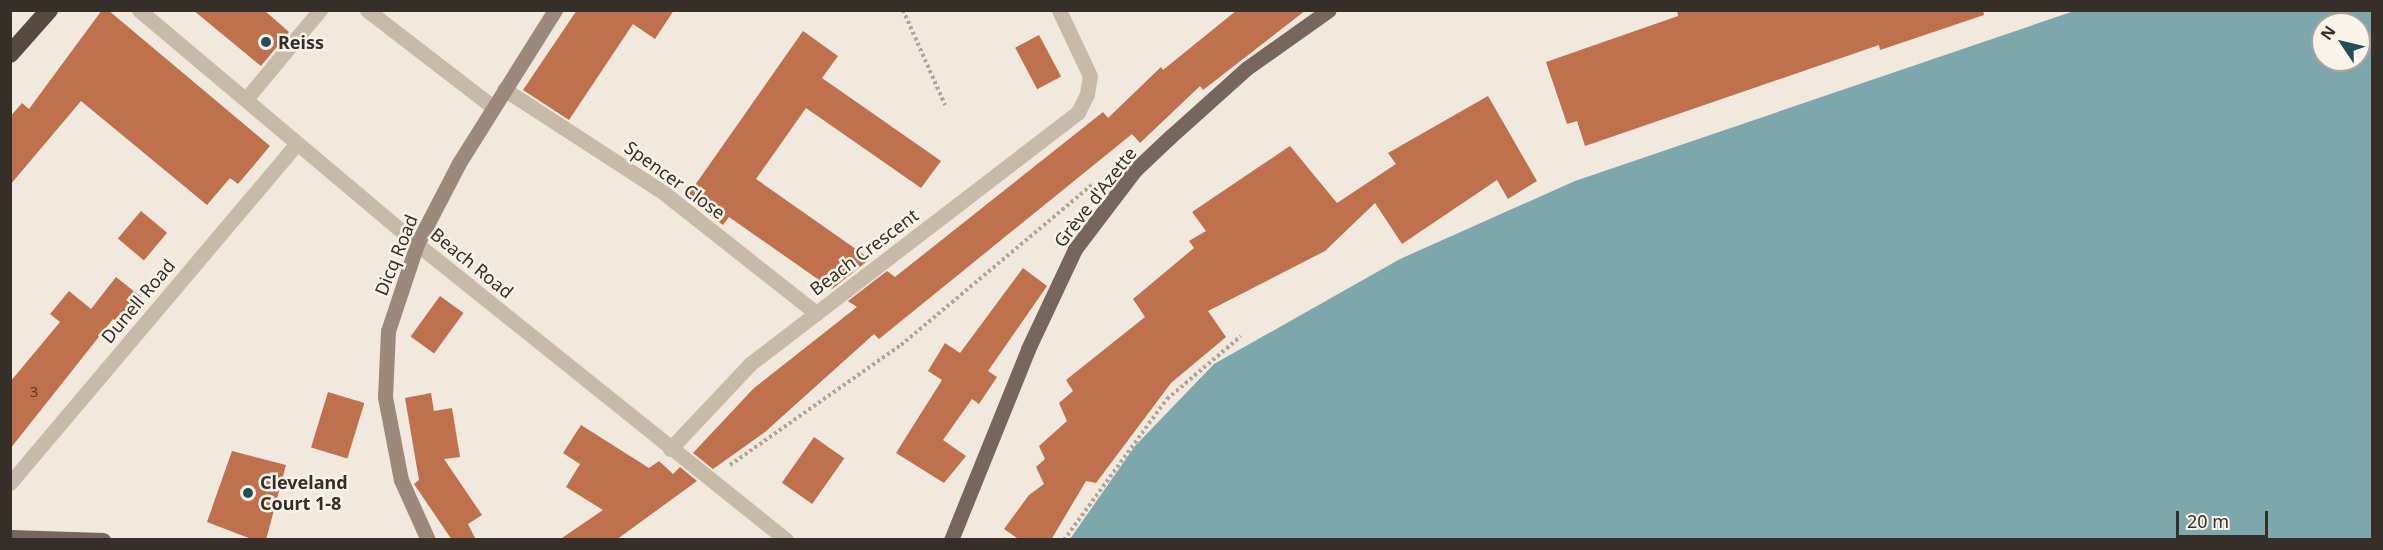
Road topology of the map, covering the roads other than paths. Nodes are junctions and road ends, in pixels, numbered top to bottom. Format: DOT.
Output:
graph roads {
  1 [pos="49,10"];
  2 [pos="139,10"];
  3 [pos="320,10"];
  4 [pos="368,10"];
  5 [pos="555,10"];
  6 [pos="1059,10"];
  7 [pos="1329,10"];
  8 [pos="10,54"];
  9 [pos="504,89"];
  10 [pos="246,99"];
  11 [pos="493,107"];
  12 [pos="296,144"];
  13 [pos="417,244"];
  14 [pos="816,313"];
  15 [pos="670,449"];
  16 [pos="10,483"];
  17 [pos="10,537"];
  18 [pos="103,540"];
  19 [pos="428,540"];
  20 [pos="786,540"];
  21 [pos="951,540"];
  1 -- 8 [label="highway"];
  2 -- 10 [label="street, Beach Road"];
  3 -- 10 [label="street"];
  4 -- 11 [label="street"];
  5 -- 9 [label="main road, Dicq Road"];
  6 -- 14 [label="street, Beach Crescent"];
  7 -- 21 [label="main road, Grève d'Azette"];
  9 -- 11 [label="main road, Dicq Road"];
  9 -- 14 [label="street, Spencer Close"];
  10 -- 12 [label="street, Beach Road"];
  11 -- 13 [label="main road, Dicq Road"];
  12 -- 13 [label="street, Beach Road"];
  12 -- 16 [label="street, Dunell Road"];
  13 -- 15 [label="street, Beach Road"];
  13 -- 19 [label="main road, Dicq Road"];
  14 -- 15 [label="street, Beach Crescent"];
  15 -- 20 [label="street, Beach Road"];
  17 -- 18 [label="main road"];
}
